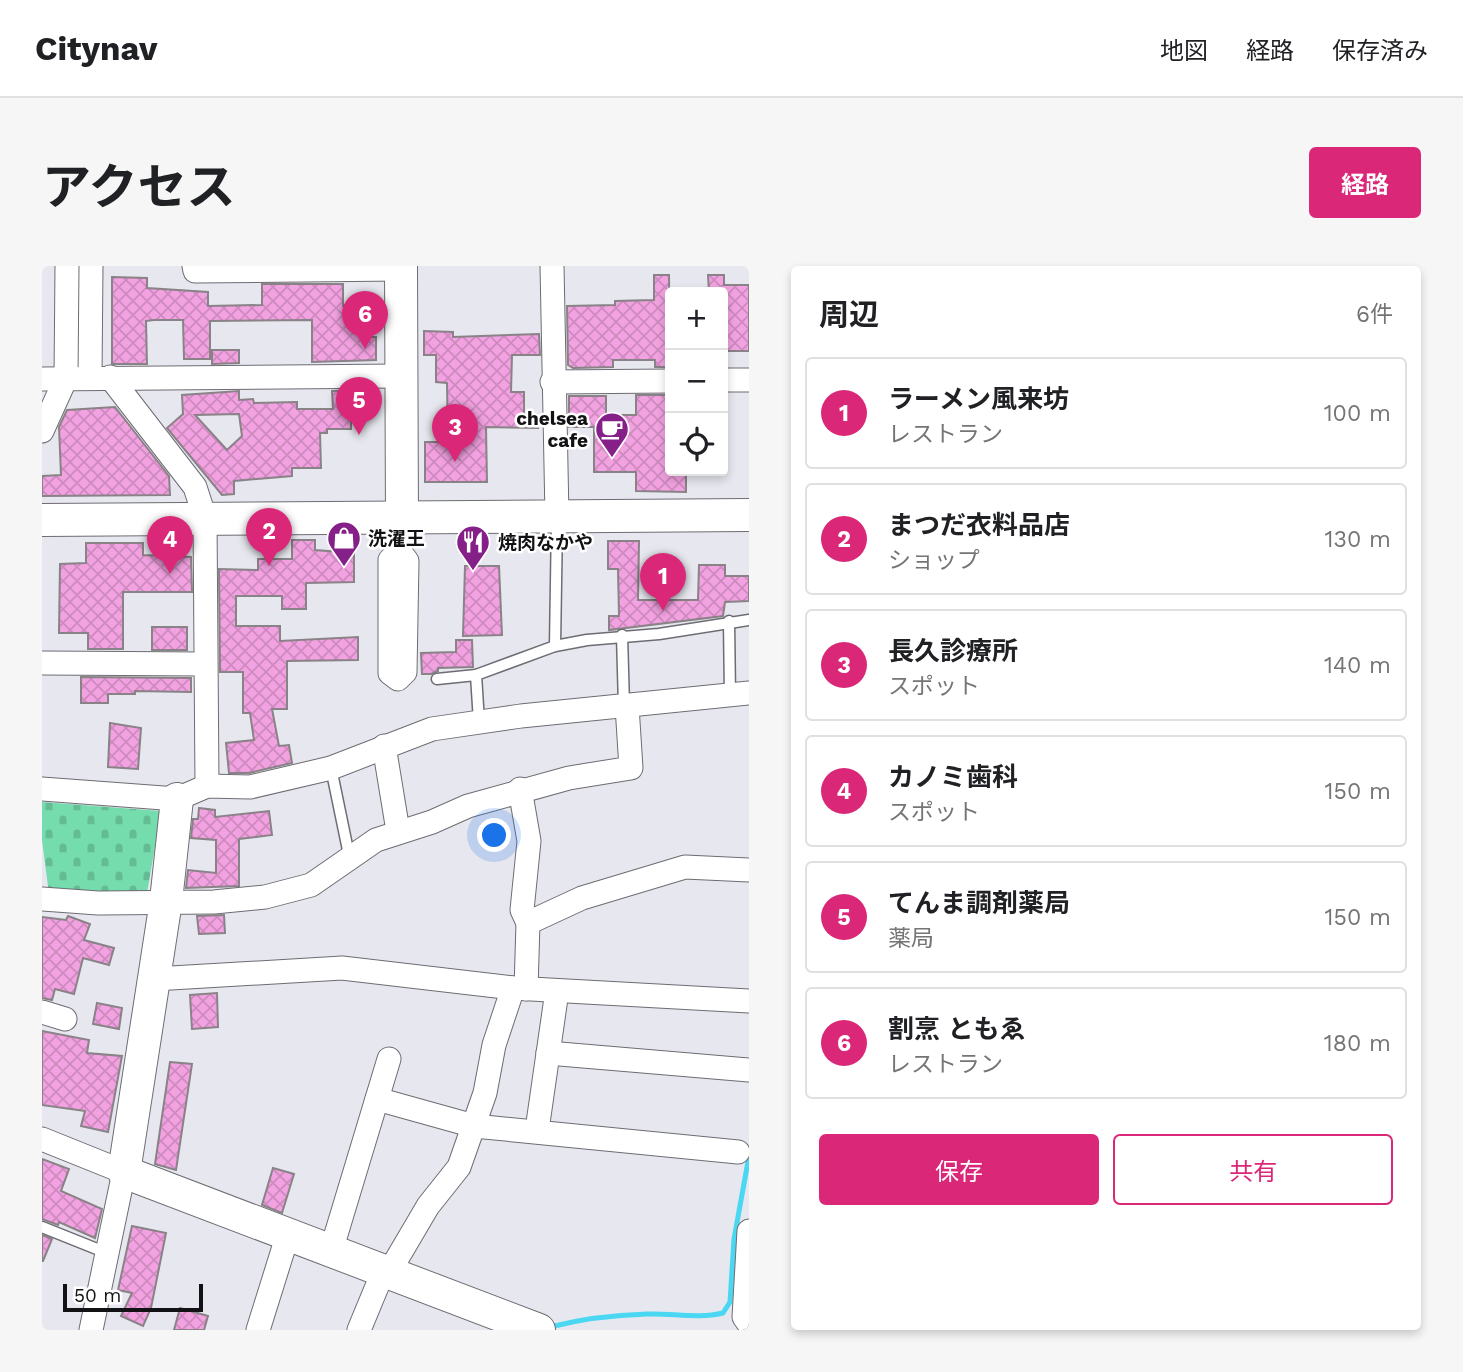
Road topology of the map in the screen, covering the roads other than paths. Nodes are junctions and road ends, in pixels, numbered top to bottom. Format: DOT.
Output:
graph roads {
  1 [pos="67,266"];
  2 [pos="91,266"];
  3 [pos="194,266"];
  4 [pos="552,266"];
  5 [pos="401,268"];
  6 [pos="400,376"];
  7 [pos="100,377"];
  8 [pos="66,378"];
  9 [pos="42,379"];
  10 [pos="728,380"];
  11 [pos="749,380"];
  12 [pos="665,381"];
  13 [pos="552,382"];
  14 [pos="42,431"];
  15 [pos="749,515"];
  16 [pos="556,516"];
  17 [pos="205,518"];
  18 [pos="402,518"];
  19 [pos="42,520"];
  20 [pos="399,551"];
  21 [pos="729,621"];
  22 [pos="749,621"];
  23 [pos="622,635"];
  24 [pos="555,646"];
  25 [pos="42,663"];
  26 [pos="205,664"];
  27 [pos="476,675"];
  28 [pos="437,679"];
  29 [pos="739,694"];
  30 [pos="626,706"];
  31 [pos="480,722"];
  32 [pos="384,746"];
  33 [pos="331,768"];
  34 [pos="207,786"];
  35 [pos="42,789"];
  36 [pos="520,789"];
  37 [pos="177,799"];
  38 [pos="398,831"];
  39 [pos="349,855"];
  40 [pos="749,870"];
  41 [pos="42,899"];
  42 [pos="166,901"];
  43 [pos="528,923"];
  44 [pos="155,979"];
  45 [pos="519,988"];
  46 [pos="557,991"];
  47 [pos="749,1001"];
  48 [pos="42,1012"];
  49 [pos="65,1019"];
  50 [pos="548,1053"];
  51 [pos="389,1059"];
  52 [pos="749,1070"];
  53 [pos="377,1099"];
  54 [pos="474,1126"];
  55 [pos="537,1130"];
  56 [pos="42,1139"];
  57 [pos="738,1152"];
  58 [pos="124,1172"];
  59 [pos="42,1227"];
  60 [pos="288,1234"];
  61 [pos="748,1243"];
  62 [pos="331,1251"];
  63 [pos="107,1254"];
  64 [pos="386,1273"];
  65 [pos="749,1324"];
  66 [pos="531,1328"];
  67 [pos="91,1330"];
  68 [pos="258,1330"];
  69 [pos="359,1330"];
  1 -- 8 [label="street"];
  2 -- 7 [label="street"];
  3 -- 5 [label="street"];
  4 -- 13 [label="street"];
  5 -- 6 [label="street"];
  6 -- 7 [label="street"];
  6 -- 18 [label="street"];
  7 -- 8 [label="street"];
  7 -- 17 [label="street"];
  8 -- 9 [label="street"];
  8 -- 14 [label="street"];
  10 -- 11 [label="street"];
  12 -- 13 [label="street"];
  13 -- 16 [label="street"];
  15 -- 16 [label="street"];
  16 -- 18 [label="street"];
  16 -- 24 [label="lane"];
  17 -- 18 [label="street"];
  17 -- 19 [label="street"];
  17 -- 26 [label="street"];
  18 -- 20 [label="street"];
  21 -- 22 [label="lane"];
  21 -- 23 [label="lane"];
  21 -- 29 [label="lane"];
  23 -- 24 [label="lane"];
  23 -- 30 [label="lane"];
  24 -- 27 [label="lane"];
  25 -- 26 [label="street"];
  26 -- 34 [label="street"];
  27 -- 28 [label="lane"];
  27 -- 31 [label="lane"];
  29 -- 30 [label="street"];
  30 -- 31 [label="street"];
  30 -- 36 [label="street"];
  31 -- 32 [label="street"];
  32 -- 33 [label="street"];
  32 -- 38 [label="street"];
  33 -- 34 [label="street"];
  33 -- 39 [label="lane"];
  34 -- 37 [label="street"];
  35 -- 37 [label="street"];
  36 -- 38 [label="street"];
  36 -- 43 [label="street"];
  37 -- 42 [label="street"];
  38 -- 39 [label="street"];
  39 -- 42 [label="street"];
  40 -- 43 [label="street"];
  41 -- 42 [label="street"];
  42 -- 44 [label="street"];
  43 -- 45 [label="street"];
  44 -- 45 [label="street"];
  44 -- 58 [label="street"];
  45 -- 46 [label="street"];
  45 -- 54 [label="street"];
  46 -- 47 [label="street"];
  46 -- 50 [label="street"];
  48 -- 49 [label="street"];
  50 -- 52 [label="street"];
  50 -- 55 [label="street"];
  51 -- 53 [label="street"];
  53 -- 54 [label="street"];
  53 -- 62 [label="street"];
  54 -- 55 [label="street"];
  54 -- 64 [label="street"];
  55 -- 57 [label="street"];
  56 -- 58 [label="street"];
  58 -- 60 [label="street"];
  58 -- 63 [label="street"];
  59 -- 63 [label="lane"];
  60 -- 62 [label="street"];
  60 -- 68 [label="street"];
  61 -- 65 [label="street"];
  62 -- 64 [label="street"];
  63 -- 67 [label="street"];
  64 -- 66 [label="street"];
  64 -- 69 [label="street"];
}
